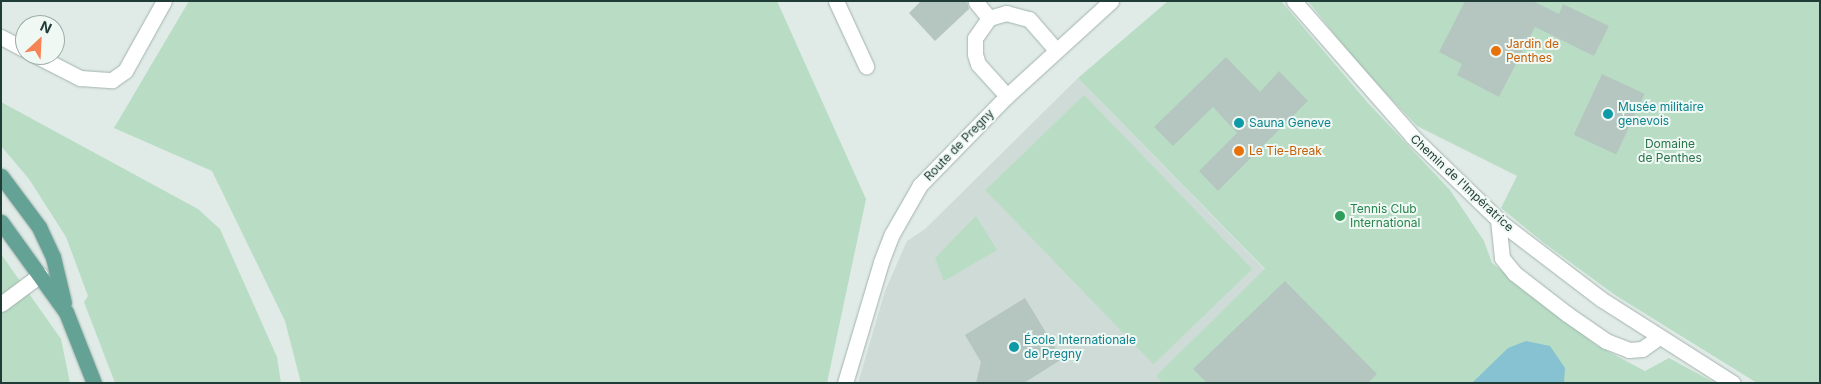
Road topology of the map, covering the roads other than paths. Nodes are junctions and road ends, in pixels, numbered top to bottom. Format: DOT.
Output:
graph roads {
  1 [pos="164,1"];
  2 [pos="836,1"];
  3 [pos="1111,1"];
  4 [pos="1294,1"];
  5 [pos="976,2"];
  6 [pos="989,18"];
  7 [pos="1,37"];
  8 [pos="15,45"];
  9 [pos="1056,50"];
  10 [pos="55,65"];
  11 [pos="866,66"];
  12 [pos="1007,96"];
  13 [pos="1,176"];
  14 [pos="1498,220"];
  15 [pos="1,222"];
  16 [pos="40,275"];
  17 [pos="1,304"];
  18 [pos="66,312"];
  19 [pos="1658,338"];
  20 [pos="94,383"];
  21 [pos="845,383"];
  22 [pos="1733,383"];
  1 -- 10 [label="street"];
  2 -- 11 [label="street"];
  3 -- 9 [label="street, Route de Pregny"];
  4 -- 14 [label="street, Chemin de l'Impératrice"];
  5 -- 6 [label="street"];
  6 -- 9 [label="street"];
  6 -- 12 [label="street"];
  7 -- 8 [label="street"];
  9 -- 12 [label="street, Route de Pregny"];
  12 -- 21 [label="street, Route de Pregny"];
  13 -- 18 [label="main road"];
  14 -- 19 [label="street, Chemin de l'Impératrice"];
  14 -- 19 [label="street"];
  15 -- 16 [label="main road"];
  16 -- 17 [label="street"];
  16 -- 18 [label="main road"];
  18 -- 20 [label="main road"];
  19 -- 22 [label="street, Chemin de l'Impératrice"];
}
